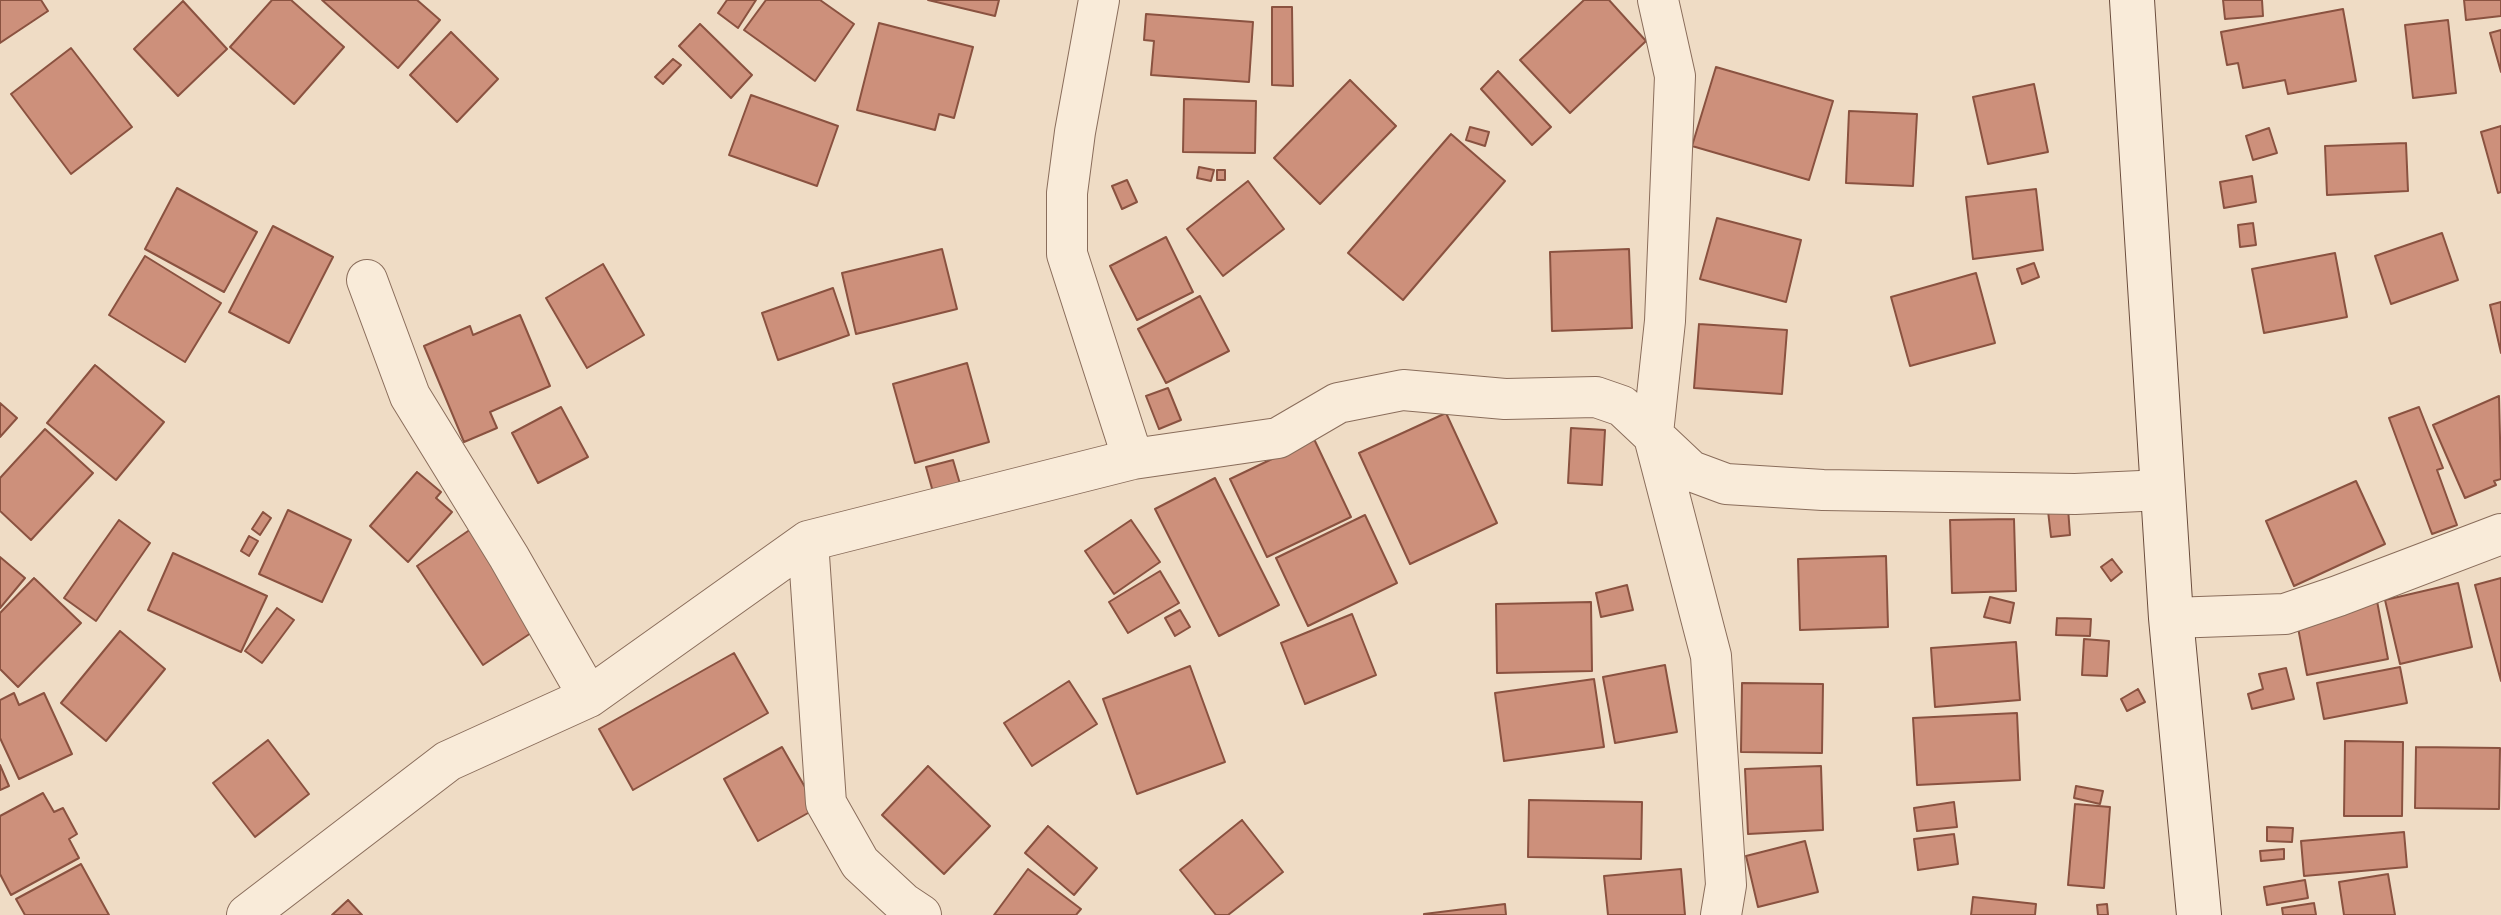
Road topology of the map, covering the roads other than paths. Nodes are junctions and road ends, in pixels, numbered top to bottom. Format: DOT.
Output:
graph roads {
  1 [pos="1099,0"];
  2 [pos="1658,0"];
  3 [pos="2132,0"];
  4 [pos="367,280"];
  5 [pos="1653,433"];
  6 [pos="1133,459"];
  7 [pos="2163,490"];
  8 [pos="2501,534"];
  9 [pos="808,541"];
  10 [pos="2171,618"];
  11 [pos="589,697"];
  12 [pos="247,915"];
  13 [pos="921,915"];
  14 [pos="1721,915"];
  15 [pos="2199,915"];
  1 -- 6 [label="street"];
  2 -- 5 [label="street"];
  3 -- 7 [label="main road"];
  4 -- 11 [label="street"];
  5 -- 6 [label="street"];
  5 -- 7 [label="street"];
  5 -- 14 [label="street"];
  6 -- 9 [label="street"];
  7 -- 10 [label="main road"];
  8 -- 10 [label="street"];
  9 -- 11 [label="street"];
  9 -- 13 [label="street"];
  10 -- 15 [label="main road"];
  11 -- 12 [label="street"];
}
